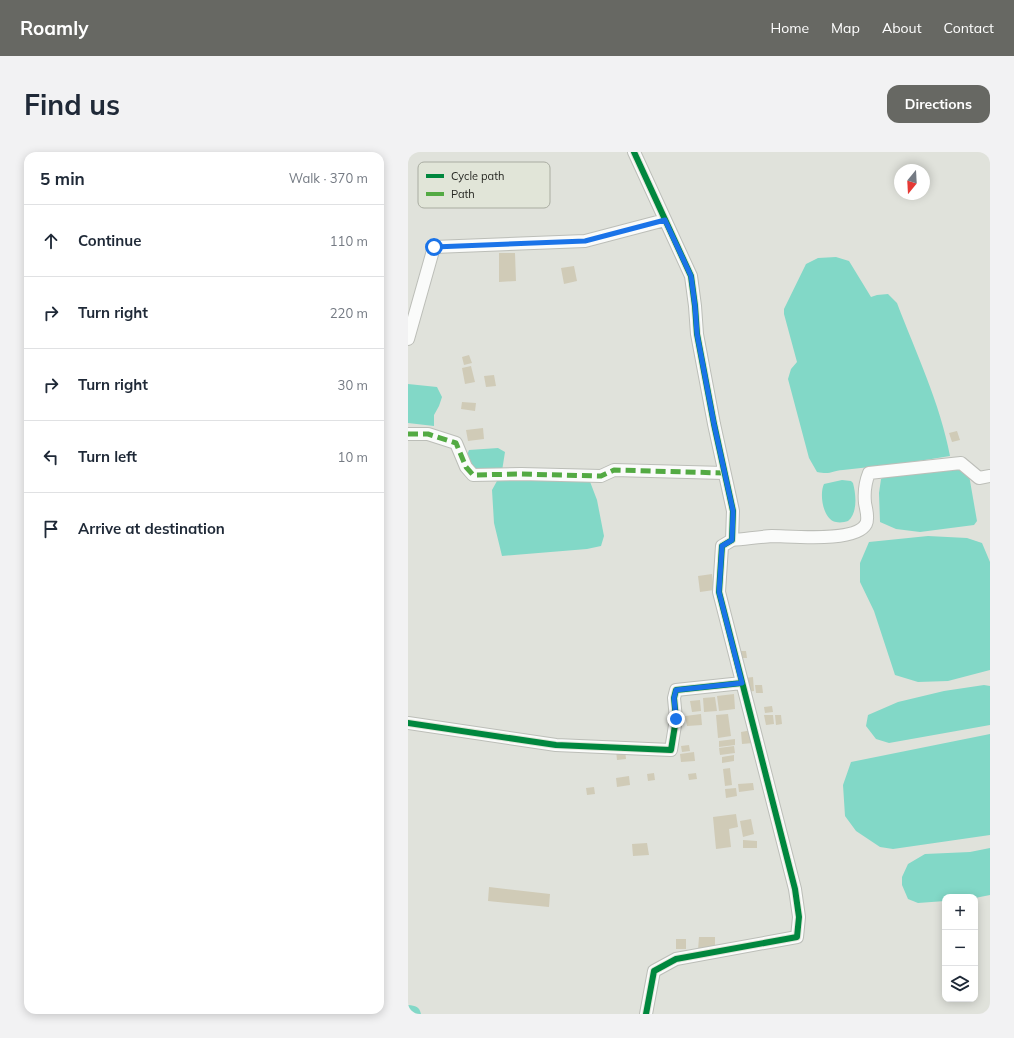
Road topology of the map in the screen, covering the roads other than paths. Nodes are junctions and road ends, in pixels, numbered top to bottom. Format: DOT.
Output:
graph roads {
  1 [pos="634,152"];
  2 [pos="665,220"];
  3 [pos="408,340"];
  4 [pos="408,434"];
  5 [pos="724,473"];
  6 [pos="990,476"];
  7 [pos="732,540"];
  8 [pos="742,683"];
  9 [pos="408,723"];
  10 [pos="646,1014"];
  1 -- 2 [label="street"];
  2 -- 3 [label="street"];
  2 -- 5 [label="street"];
  4 -- 5 [label="street"];
  5 -- 7 [label="street"];
  6 -- 7 [label="street"];
  7 -- 8 [label="street"];
  8 -- 9 [label="street"];
  8 -- 10 [label="street"];
}
